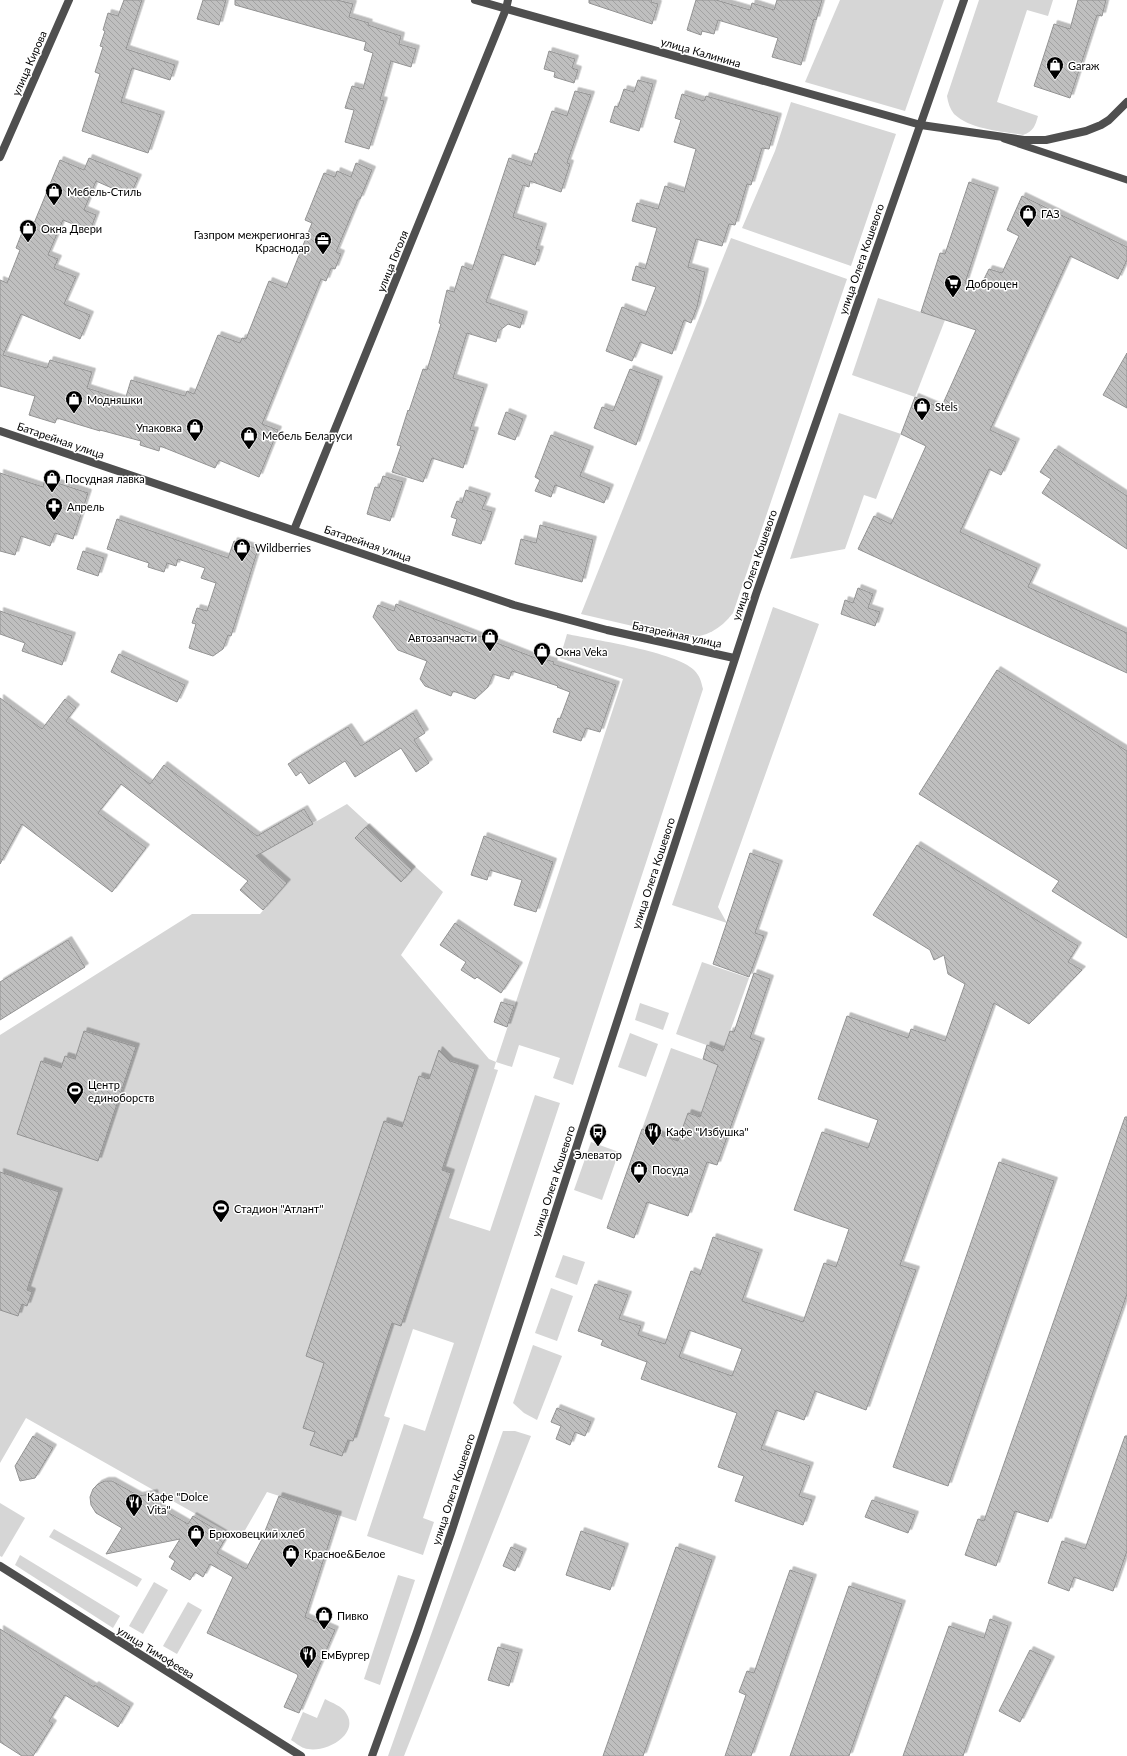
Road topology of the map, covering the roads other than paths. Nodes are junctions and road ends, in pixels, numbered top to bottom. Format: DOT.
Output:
graph roads {
  1 [pos="69,0"];
  2 [pos="475,0"];
  3 [pos="508,0"];
  4 [pos="964,0"];
  5 [pos="506,9"];
  6 [pos="1127,102"];
  7 [pos="921,125"];
  8 [pos="990,135"];
  9 [pos="0,157"];
  10 [pos="1127,180"];
  11 [pos="0,431"];
  12 [pos="294,530"];
  13 [pos="734,658"];
  14 [pos="0,1566"];
  15 [pos="301,1756"];
  16 [pos="372,1756"];
  1 -- 9 [label="street, улица Кирова"];
  2 -- 5 [label="street, улица Калинина"];
  3 -- 5 [label="street, улица Гоголя"];
  4 -- 7 [label="street, улица Олега Кошевого"];
  5 -- 7 [label="street, улица Калинина"];
  5 -- 12 [label="street, улица Гоголя"];
  6 -- 8 [label="street, улица Калинина"];
  7 -- 8 [label="street, улица Калинина"];
  7 -- 13 [label="street, улица Олега Кошевого"];
  8 -- 10 [label="lane"];
  11 -- 12 [label="street, Батарейная улица"];
  12 -- 13 [label="street, Батарейная улица"];
  13 -- 16 [label="street, улица Олега Кошевого"];
  14 -- 15 [label="street, улица Тимофеева"];
}
